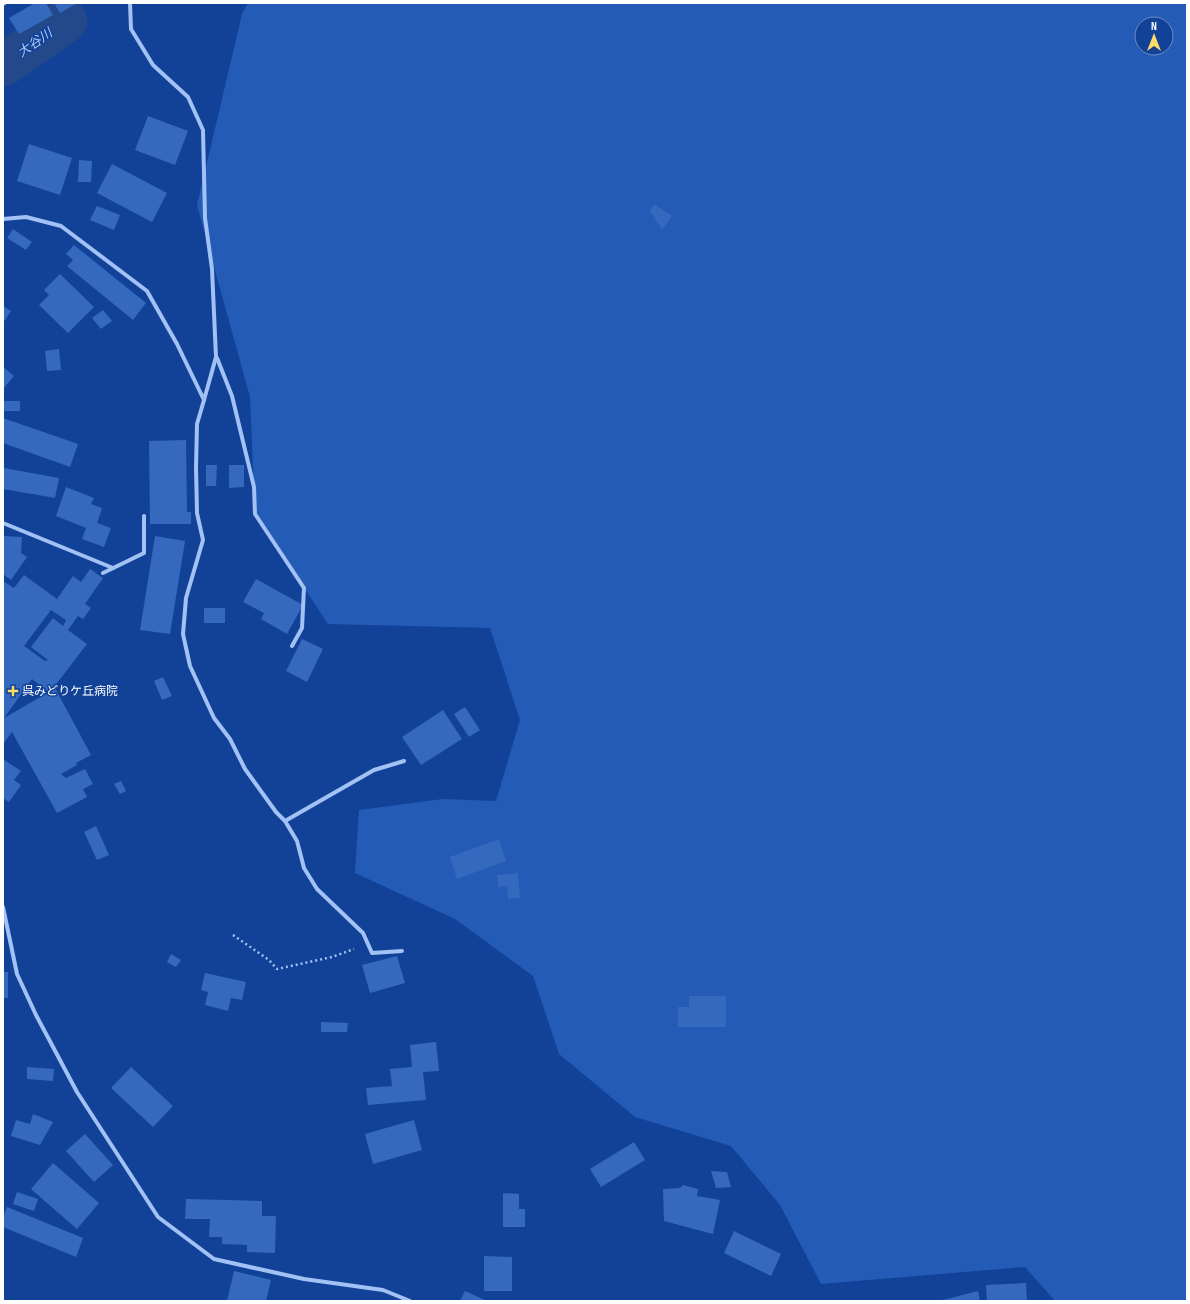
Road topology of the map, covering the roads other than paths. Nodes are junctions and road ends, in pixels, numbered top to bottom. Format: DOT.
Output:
graph roads {
  1 [pos="130,3"];
  2 [pos="3,219"];
  3 [pos="216,357"];
  4 [pos="204,400"];
  5 [pos="144,516"];
  6 [pos="3,523"];
  7 [pos="113,568"];
  8 [pos="103,573"];
  9 [pos="292,646"];
  10 [pos="404,761"];
  11 [pos="285,821"];
  12 [pos="3,907"];
  13 [pos="402,951"];
  14 [pos="410,1301"];
  1 -- 3 [label="street"];
  2 -- 4 [label="street"];
  3 -- 4 [label="street"];
  3 -- 9 [label="street"];
  4 -- 11 [label="street"];
  5 -- 7 [label="street"];
  6 -- 7 [label="street"];
  7 -- 8 [label="street"];
  10 -- 11 [label="street"];
  11 -- 13 [label="street"];
  12 -- 14 [label="street"];
}
